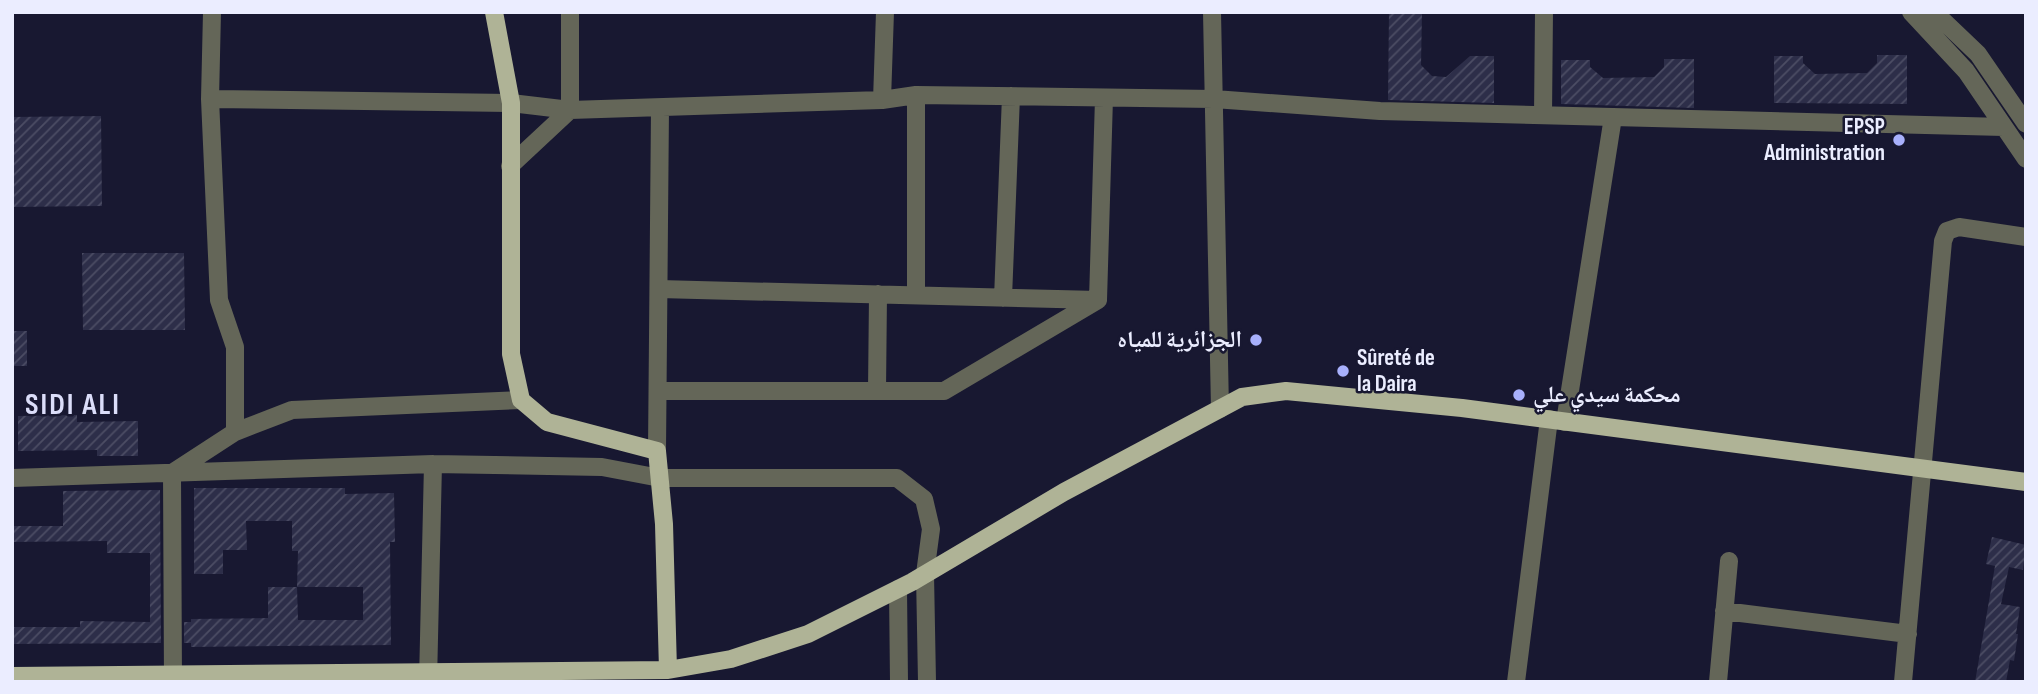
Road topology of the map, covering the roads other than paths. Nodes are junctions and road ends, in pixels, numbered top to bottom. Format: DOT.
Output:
graph roads {
  1 [pos="212,12"];
  2 [pos="494,12"];
  3 [pos="570,12"];
  4 [pos="885,12"];
  5 [pos="1212,12"];
  6 [pos="1544,12"];
  7 [pos="1911,12"];
  8 [pos="1934,12"];
  9 [pos="916,95"];
  10 [pos="1011,96"];
  11 [pos="1104,97"];
  12 [pos="210,99"];
  13 [pos="1214,99"];
  14 [pos="882,100"];
  15 [pos="511,103"];
  16 [pos="660,108"];
  17 [pos="570,110"];
  18 [pos="1543,115"];
  19 [pos="1613,117"];
  20 [pos="2026,124"];
  21 [pos="2004,127"];
  22 [pos="2026,159"];
  23 [pos="510,166"];
  24 [pos="2026,237"];
  25 [pos="659,289"];
  26 [pos="878,294"];
  27 [pos="916,295"];
  28 [pos="1003,298"];
  29 [pos="1098,300"];
  30 [pos="658,391"];
  31 [pos="877,391"];
  32 [pos="521,400"];
  33 [pos="1220,409"];
  34 [pos="1557,421"];
  35 [pos="235,432"];
  36 [pos="657,451"];
  37 [pos="433,464"];
  38 [pos="1922,469"];
  39 [pos="172,473"];
  40 [pos="12,478"];
  41 [pos="660,478"];
  42 [pos="2026,482"];
  43 [pos="1729,561"];
  44 [pos="925,574"];
  45 [pos="898,589"];
  46 [pos="1724,611"];
  47 [pos="1908,634"];
  48 [pos="12,676"];
  49 [pos="668,676"];
  50 [pos="428,677"];
  51 [pos="173,678"];
  52 [pos="900,682"];
  53 [pos="927,682"];
  54 [pos="1516,682"];
  55 [pos="1718,682"];
  56 [pos="1903,682"];
  1 -- 12 [label="street"];
  2 -- 15 [label="main road"];
  3 -- 17 [label="street"];
  4 -- 14 [label="street"];
  5 -- 13 [label="street"];
  6 -- 18 [label="street"];
  7 -- 21 [label="street"];
  8 -- 20 [label="street"];
  9 -- 10 [label="street"];
  9 -- 14 [label="street"];
  9 -- 27 [label="street"];
  10 -- 11 [label="street"];
  10 -- 28 [label="street"];
  11 -- 13 [label="street"];
  11 -- 29 [label="street"];
  12 -- 15 [label="street"];
  12 -- 35 [label="street"];
  13 -- 18 [label="street"];
  13 -- 33 [label="street"];
  14 -- 16 [label="street"];
  15 -- 17 [label="street"];
  15 -- 23 [label="main road"];
  16 -- 17 [label="street"];
  16 -- 25 [label="street"];
  17 -- 23 [label="street"];
  18 -- 19 [label="street"];
  19 -- 21 [label="street"];
  19 -- 34 [label="street"];
  21 -- 22 [label="street"];
  23 -- 32 [label="main road"];
  24 -- 38 [label="street"];
  25 -- 26 [label="street"];
  25 -- 30 [label="street"];
  26 -- 27 [label="street"];
  26 -- 31 [label="street"];
  27 -- 28 [label="street"];
  28 -- 29 [label="street"];
  29 -- 31 [label="street"];
  30 -- 31 [label="street"];
  30 -- 36 [label="street"];
  32 -- 35 [label="street"];
  32 -- 36 [label="main road"];
  33 -- 34 [label="main road"];
  33 -- 44 [label="main road"];
  34 -- 38 [label="main road"];
  34 -- 54 [label="street"];
  35 -- 39 [label="street"];
  36 -- 41 [label="main road"];
  37 -- 39 [label="street"];
  37 -- 41 [label="street"];
  37 -- 50 [label="street"];
  38 -- 42 [label="main road"];
  38 -- 47 [label="street"];
  39 -- 40 [label="street"];
  39 -- 51 [label="street"];
  41 -- 44 [label="street"];
  41 -- 49 [label="main road"];
  43 -- 46 [label="street"];
  44 -- 45 [label="main road"];
  44 -- 53 [label="street"];
  45 -- 49 [label="main road"];
  45 -- 52 [label="street"];
  46 -- 47 [label="street"];
  46 -- 55 [label="street"];
  47 -- 56 [label="street"];
  48 -- 51 [label="main road"];
  49 -- 50 [label="main road"];
  50 -- 51 [label="main road"];
}
